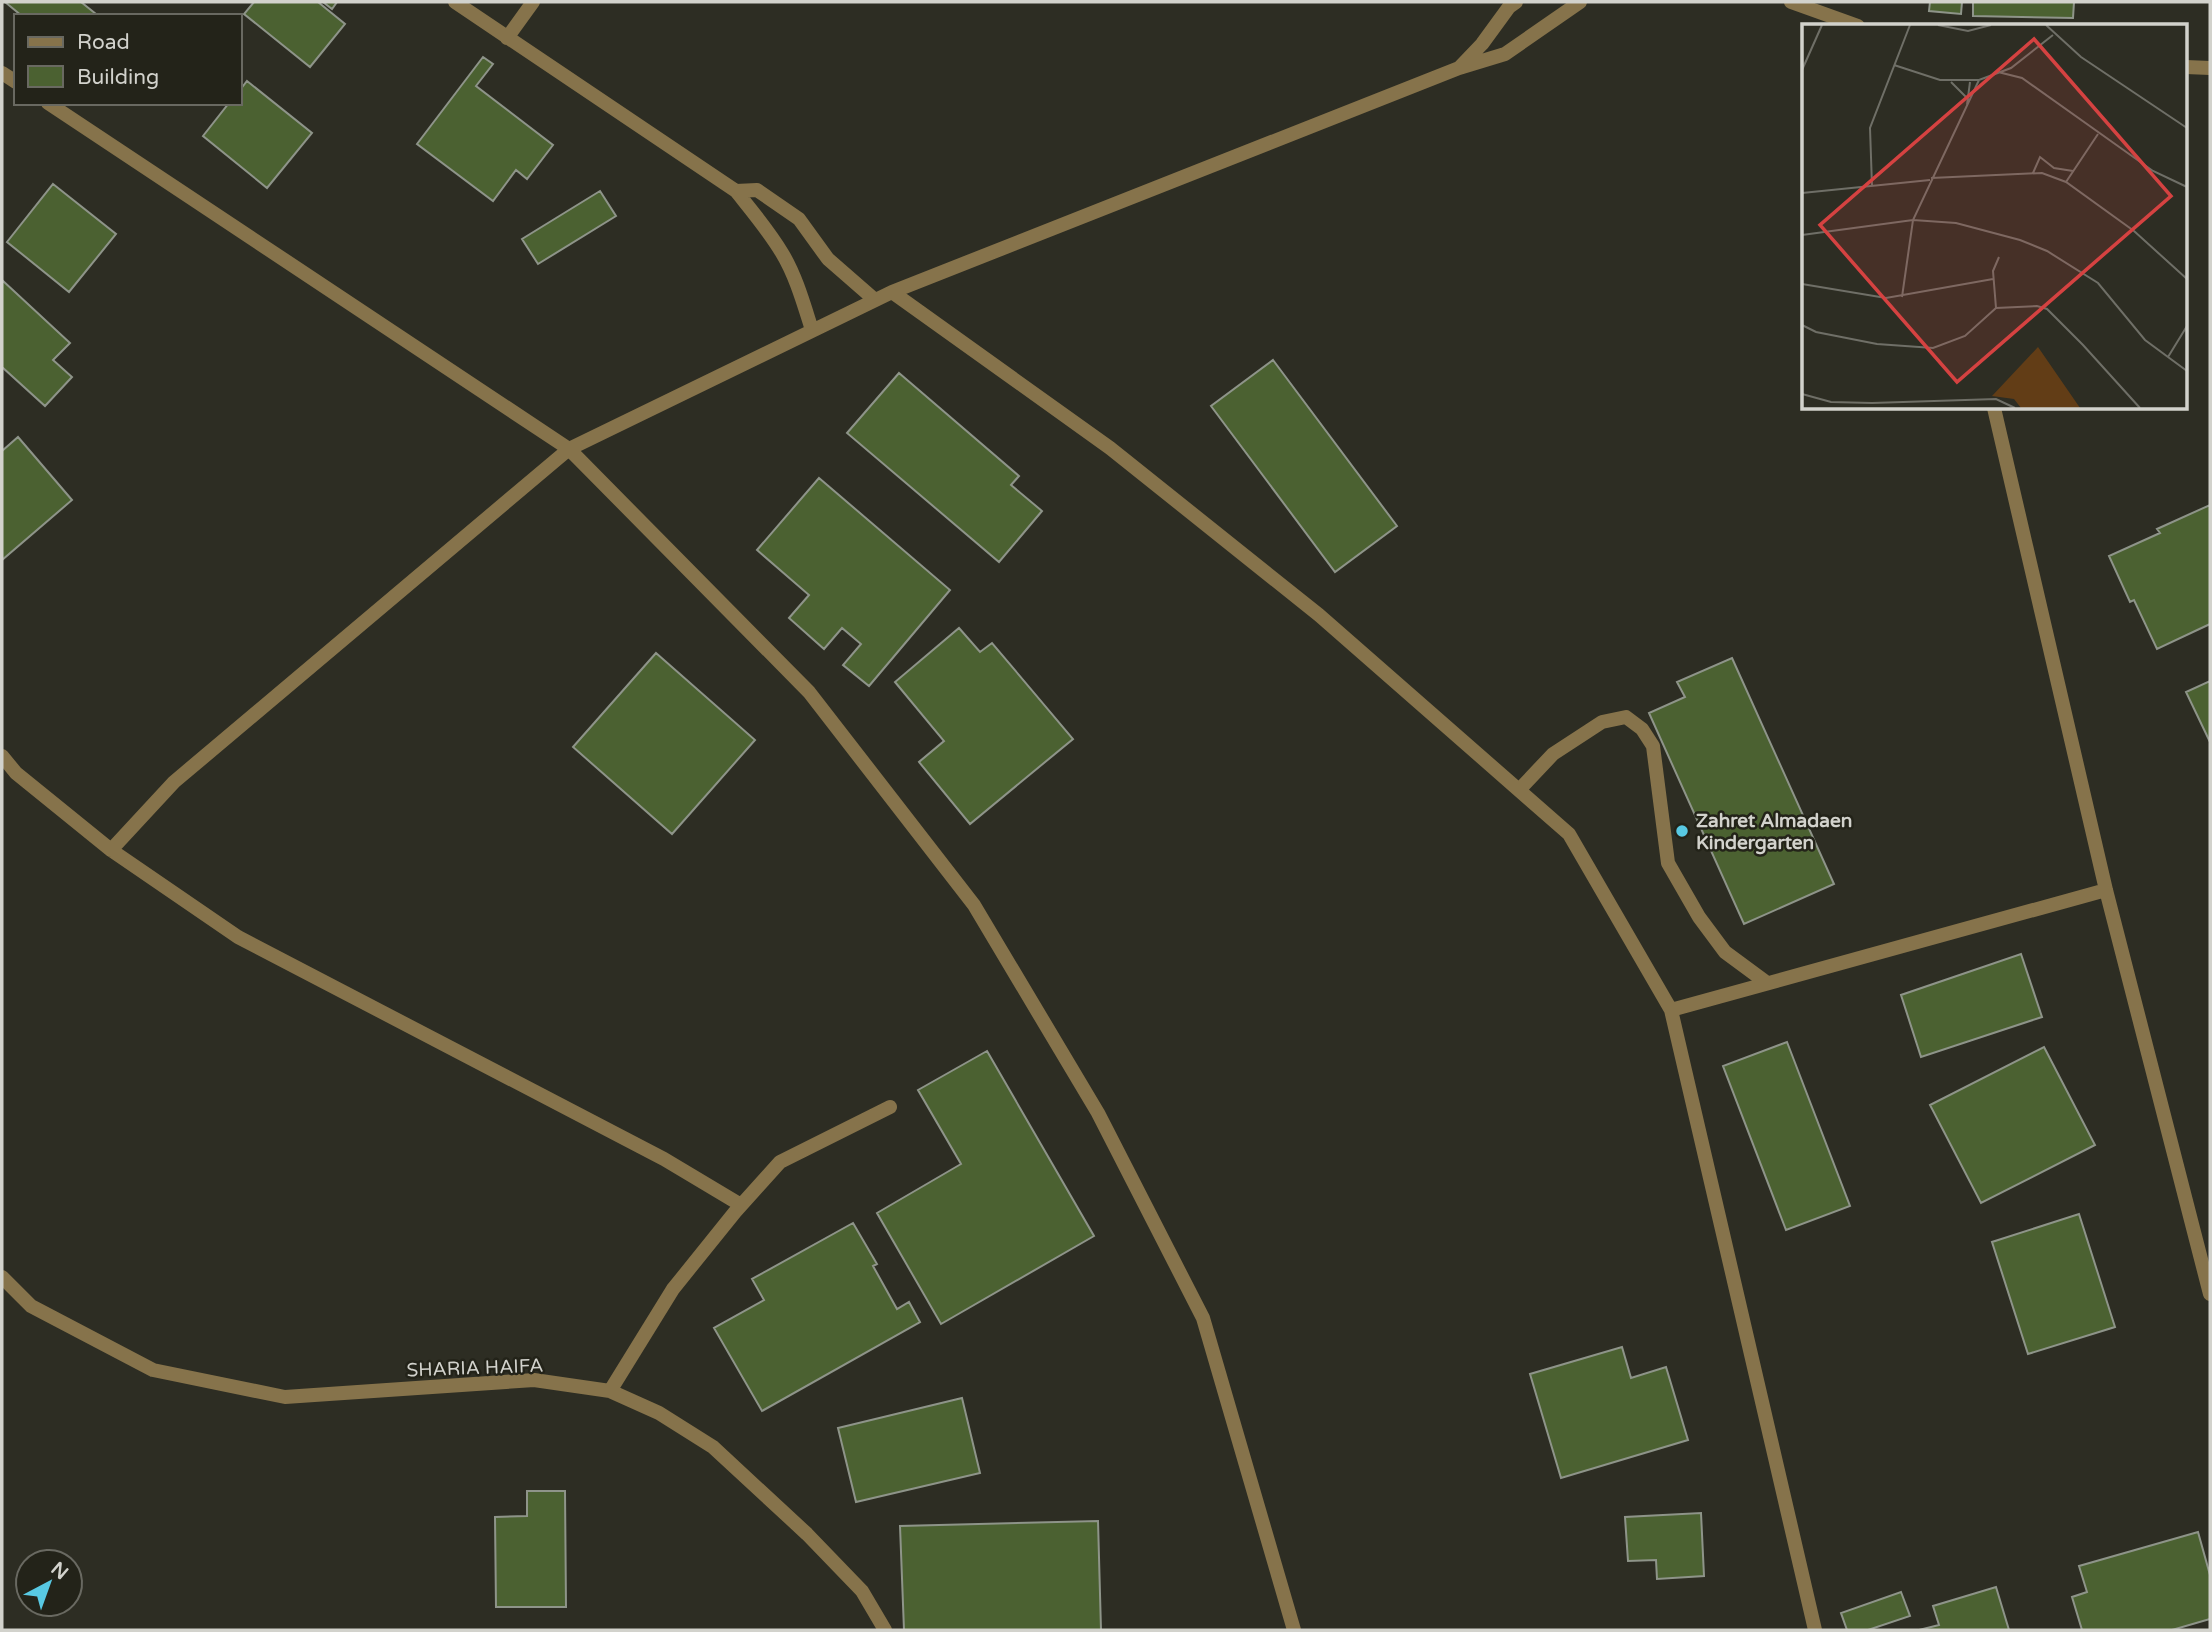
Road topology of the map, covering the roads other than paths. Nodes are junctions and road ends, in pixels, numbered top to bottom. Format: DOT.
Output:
graph roads {
  1 [pos="455,2"];
  2 [pos="533,2"];
  3 [pos="1580,2"];
  4 [pos="1791,2"];
  5 [pos="1512,4"];
  6 [pos="1829,15"];
  7 [pos="1838,24"];
  8 [pos="1853,24"];
  9 [pos="508,38"];
  10 [pos="2188,66"];
  11 [pos="1459,68"];
  12 [pos="2210,68"];
  13 [pos="51,105"];
  14 [pos="736,191"];
  15 [pos="892,292"];
  16 [pos="875,300"];
  17 [pos="812,330"];
  18 [pos="1994,410"];
  19 [pos="569,449"];
  20 [pos="2,756"];
  21 [pos="1519,790"];
  22 [pos="111,850"];
  23 [pos="2106,890"];
  24 [pos="1768,983"];
  25 [pos="1671,1010"];
  26 [pos="890,1107"];
  27 [pos="741,1205"];
  28 [pos="2,1277"];
  29 [pos="2210,1294"];
  30 [pos="610,1391"];
  31 [pos="885,1630"];
  32 [pos="1294,1630"];
  33 [pos="1815,1630"];
  1 -- 9 [label="street"];
  2 -- 9 [label="street"];
  3 -- 11 [label="street"];
  4 -- 6 [label="street"];
  5 -- 11 [label="street"];
  6 -- 7 [label="street"];
  6 -- 8 [label="street"];
  9 -- 14 [label="street"];
  10 -- 12 [label="street"];
  11 -- 15 [label="street"];
  13 -- 19 [label="street"];
  14 -- 16 [label="street"];
  14 -- 17 [label="street"];
  15 -- 16 [label="street"];
  15 -- 21 [label="street"];
  16 -- 17 [label="street"];
  17 -- 19 [label="street"];
  18 -- 23 [label="street"];
  19 -- 22 [label="street"];
  19 -- 32 [label="street"];
  20 -- 22 [label="street"];
  21 -- 24 [label="street"];
  21 -- 25 [label="street"];
  22 -- 27 [label="street"];
  23 -- 24 [label="street"];
  23 -- 29 [label="street"];
  24 -- 25 [label="street"];
  25 -- 33 [label="street"];
  26 -- 27 [label="street"];
  27 -- 30 [label="street"];
  28 -- 30 [label="street, SHARIA HAIFA"];
  30 -- 31 [label="street, SHARIA HAIFA"];
}
